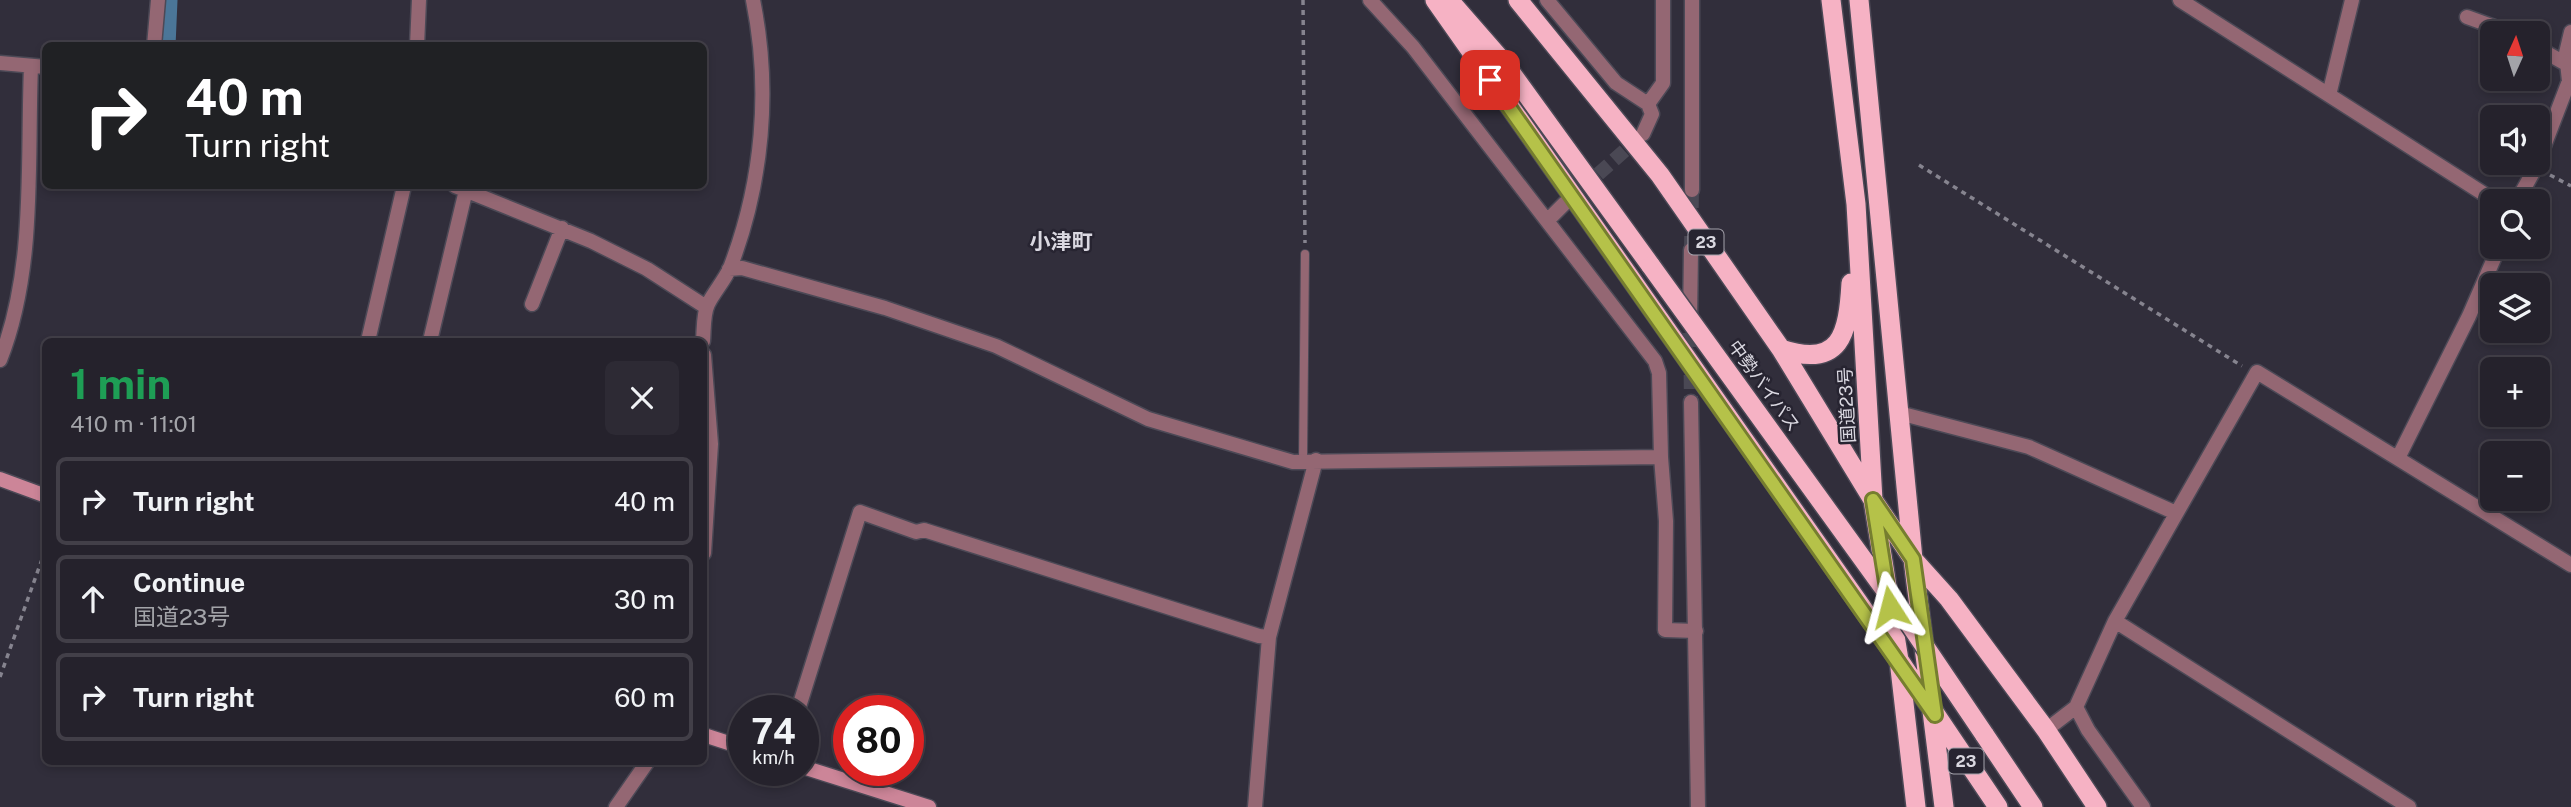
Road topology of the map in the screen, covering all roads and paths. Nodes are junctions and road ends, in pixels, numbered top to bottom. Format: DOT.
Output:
graph roads {
  1 [pos="158,0"];
  2 [pos="419,0"];
  3 [pos="753,0"];
  4 [pos="1304,0"];
  5 [pos="1370,0"];
  6 [pos="1435,0"];
  7 [pos="1449,0"];
  8 [pos="1518,0"];
  9 [pos="1546,0"];
  10 [pos="1662,0"];
  11 [pos="1692,0"];
  12 [pos="1831,0"];
  13 [pos="1859,0"];
  14 [pos="2180,0"];
  15 [pos="2352,0"];
  16 [pos="2467,17"];
  17 [pos="2480,22"];
  18 [pos="2571,32"];
  19 [pos="154,42"];
  20 [pos="417,42"];
  21 [pos="2550,55"];
  22 [pos="0,63"];
  23 [pos="2568,65"];
  24 [pos="38,67"];
  25 [pos="2329,95"];
  26 [pos="1648,104"];
  27 [pos="2550,131"];
  28 [pos="1643,134"];
  29 [pos="1919,165"];
  30 [pos="2550,175"];
  31 [pos="2571,186"];
  32 [pos="403,189"];
  33 [pos="460,189"];
  34 [pos="463,189"];
  35 [pos="1692,190"];
  36 [pos="2480,191"];
  37 [pos="1565,203"];
  38 [pos="1856,204"];
  39 [pos="1548,220"];
  40 [pos="562,228"];
  41 [pos="1692,250"];
  42 [pos="1305,254"];
  43 [pos="2494,259"];
  44 [pos="729,269"];
  45 [pos="532,304"];
  46 [pos="706,307"];
  47 [pos="1690,333"];
  48 [pos="370,338"];
  49 [pos="431,338"];
  50 [pos="703,338"];
  51 [pos="1781,349"];
  52 [pos="0,360"];
  53 [pos="2257,372"];
  54 [pos="707,393"];
  55 [pos="1691,402"];
  56 [pos="1899,413"];
  57 [pos="1903,451"];
  58 [pos="1661,457"];
  59 [pos="2398,458"];
  60 [pos="1310,461"];
  61 [pos="0,479"];
  62 [pos="42,495"];
  63 [pos="1873,500"];
  64 [pos="707,506"];
  65 [pos="2176,513"];
  66 [pos="42,559"];
  67 [pos="1913,559"];
  68 [pos="2571,565"];
  69 [pos="1950,599"];
  70 [pos="2115,621"];
  71 [pos="1696,631"];
  72 [pos="1269,637"];
  73 [pos="1899,660"];
  74 [pos="0,677"];
  75 [pos="803,695"];
  76 [pos="2076,707"];
  77 [pos="1935,715"];
  78 [pos="2046,730"];
  79 [pos="707,736"];
  80 [pos="728,743"];
  81 [pos="645,765"];
  82 [pos="819,772"];
  83 [pos="616,807"];
  84 [pos="929,807"];
  85 [pos="1255,807"];
  86 [pos="1698,807"];
  87 [pos="1916,807"];
  88 [pos="1944,807"];
  89 [pos="1998,807"];
  90 [pos="2033,807"];
  91 [pos="2097,807"];
  92 [pos="2143,807"];
  93 [pos="2409,807"];
  1 -- 19 [label="street"];
  2 -- 20 [label="street"];
  3 -- 44 [label="street"];
  4 -- 42 [label="path"];
  5 -- 39 [label="street"];
  6 -- 73 [label="highway, 23"];
  7 -- 90 [label="highway, 中勢バイパス / 23, bridge"];
  8 -- 51 [label="highway, 23"];
  9 -- 26 [label="street"];
  10 -- 26 [label="street"];
  11 -- 35 [label="street"];
  12 -- 38 [label="highway, 国道23号 / 23"];
  13 -- 56 [label="highway, 23"];
  14 -- 25 [label="street"];
  15 -- 25 [label="street"];
  16 -- 17 [label="street"];
  18 -- 23 [label="street"];
  21 -- 23 [label="street"];
  22 -- 24 [label="street"];
  23 -- 27 [label="street"];
  24 -- 52 [label="street"];
  25 -- 36 [label="street"];
  26 -- 28 [label="street"];
  29 -- 53 [label="path"];
  30 -- 31 [label="path"];
  32 -- 48 [label="street"];
  33 -- 49 [label="street"];
  34 -- 40 [label="street"];
  37 -- 39 [label="street"];
  38 -- 51 [label="highway"];
  38 -- 63 [label="highway, 国道23号 / 23"];
  39 -- 58 [label="street"];
  40 -- 45 [label="street"];
  40 -- 46 [label="street"];
  41 -- 47 [label="street"];
  42 -- 60 [label="lane"];
  43 -- 59 [label="street"];
  44 -- 46 [label="street"];
  44 -- 60 [label="street"];
  46 -- 50 [label="street"];
  51 -- 63 [label="highway, 23"];
  53 -- 59 [label="street"];
  53 -- 65 [label="street"];
  54 -- 64 [label="street"];
  55 -- 71 [label="street"];
  56 -- 57 [label="highway, 23"];
  56 -- 65 [label="street"];
  57 -- 67 [label="highway, 23"];
  57 -- 69 [label="highway, 23"];
  58 -- 60 [label="street"];
  58 -- 71 [label="street"];
  59 -- 68 [label="street"];
  60 -- 72 [label="street"];
  61 -- 62 [label="main road"];
  63 -- 67 [label="highway, 23"];
  63 -- 73 [label="highway, 国道23号 / 23"];
  65 -- 70 [label="street"];
  66 -- 74 [label="path"];
  67 -- 69 [label="highway, 23"];
  67 -- 77 [label="highway, 23"];
  69 -- 78 [label="highway, 23"];
  70 -- 76 [label="street"];
  70 -- 93 [label="street"];
  71 -- 86 [label="street"];
  72 -- 75 [label="street"];
  72 -- 85 [label="street"];
  73 -- 77 [label="highway, 23"];
  73 -- 87 [label="highway, 国道23号 / 23"];
  76 -- 78 [label="street"];
  76 -- 92 [label="street"];
  77 -- 88 [label="highway, 23"];
  77 -- 89 [label="highway, 23"];
  78 -- 91 [label="highway, 23"];
  79 -- 80 [label="main road"];
  81 -- 83 [label="street"];
  82 -- 84 [label="main road"];
}
